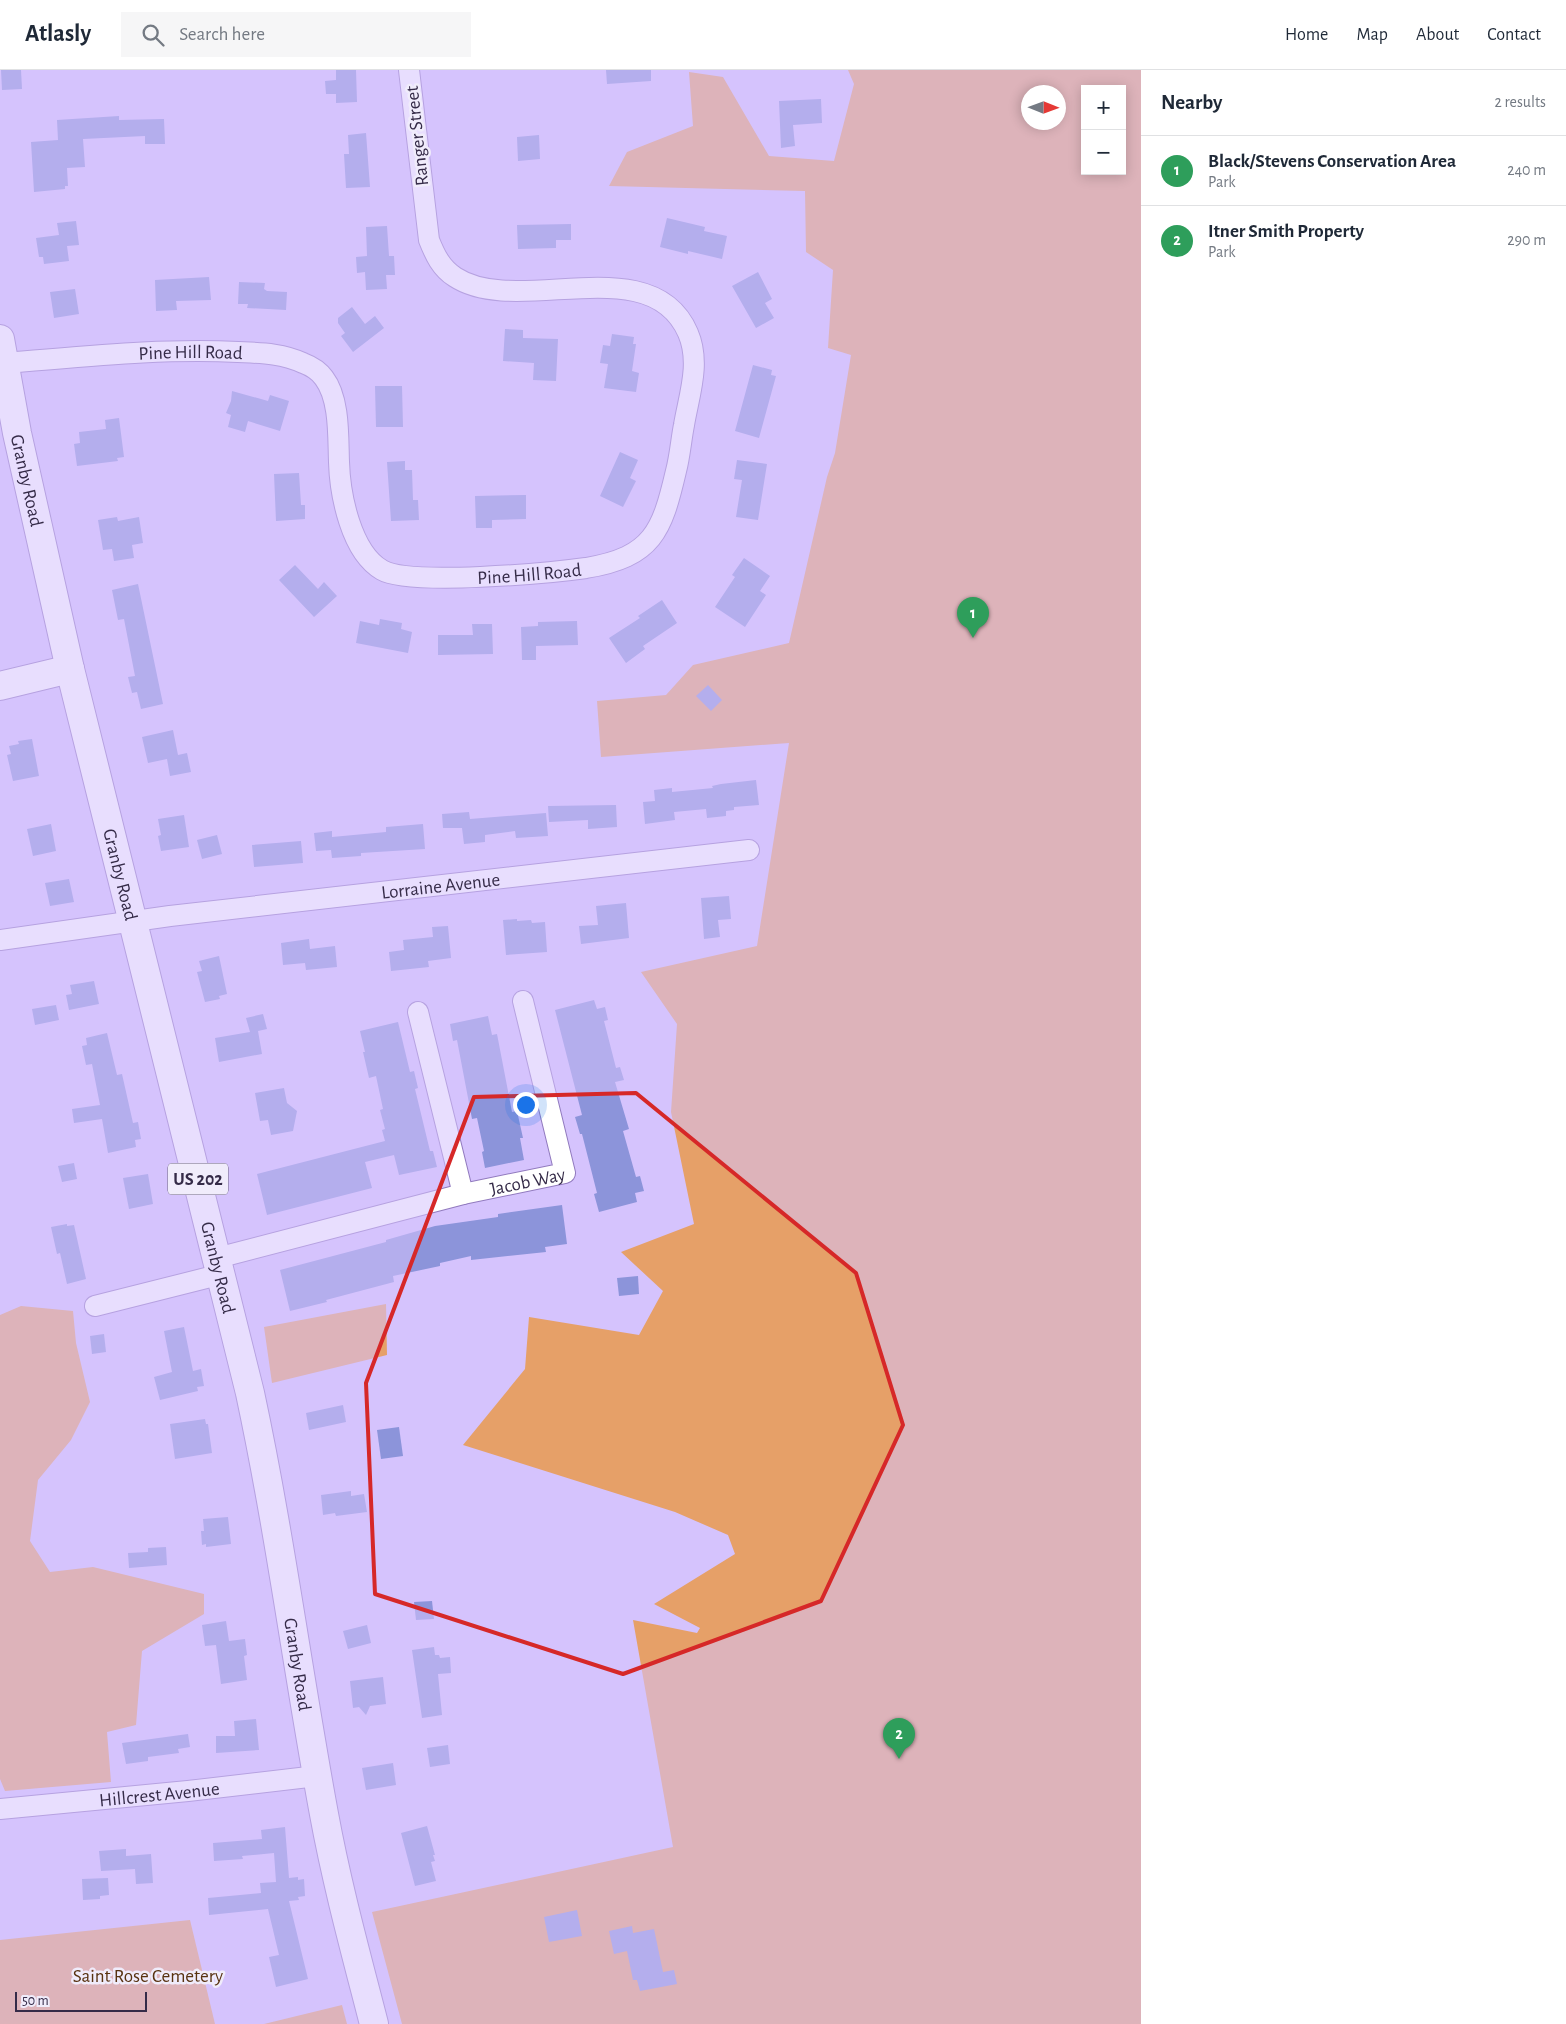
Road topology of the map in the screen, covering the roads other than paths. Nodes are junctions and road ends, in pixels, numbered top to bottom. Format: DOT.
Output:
graph roads {
  1 [pos="409,70"];
  2 [pos="424,201"];
  3 [pos="3,351"];
  4 [pos="8,436"];
  5 [pos="70,669"];
  6 [pos="0,686"];
  7 [pos="749,850"];
  8 [pos="133,922"];
  9 [pos="0,940"];
  10 [pos="523,1002"];
  11 [pos="418,1012"];
  12 [pos="463,1194"];
  13 [pos="220,1266"];
  14 [pos="95,1306"];
  15 [pos="317,1776"];
  16 [pos="0,1809"];
  17 [pos="374,2024"];
  1 -- 2 [label="street, Ranger Street"];
  2 -- 3 [label="street, Pine Hill Road"];
  3 -- 4 [label="main road, Granby Road / US 202"];
  4 -- 5 [label="main road, Granby Road / US 202"];
  5 -- 6 [label="main road"];
  5 -- 8 [label="main road, Granby Road / US 202"];
  7 -- 8 [label="street, Lorraine Avenue"];
  8 -- 9 [label="street, Lorraine Avenue"];
  8 -- 13 [label="main road, Granby Road / US 202"];
  10 -- 12 [label="street, Jacob Way"];
  11 -- 12 [label="street, Jacob Way"];
  12 -- 13 [label="street, Jacob Way"];
  13 -- 14 [label="street, Jacob Way"];
  13 -- 15 [label="main road, Granby Road / US 202"];
  15 -- 16 [label="street, Hillcrest Avenue"];
  15 -- 17 [label="main road, Granby Road / US 202"];
}
